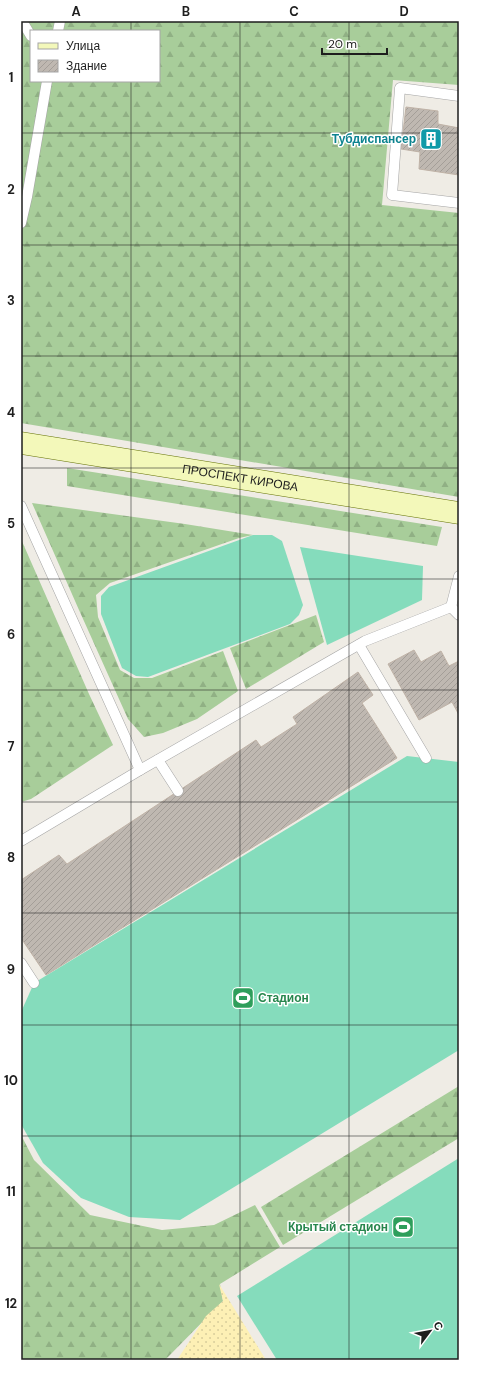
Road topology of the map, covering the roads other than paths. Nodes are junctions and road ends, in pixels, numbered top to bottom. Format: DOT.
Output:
graph roads {
  1 [pos="22,21"];
  2 [pos="30,34"];
  3 [pos="47,82"];
  4 [pos="459,96"];
  5 [pos="459,203"];
  6 [pos="21,224"];
  7 [pos="21,443"];
  8 [pos="21,506"];
  9 [pos="459,513"];
  10 [pos="459,576"];
  11 [pos="451,607"];
  12 [pos="459,615"];
  13 [pos="359,644"];
  14 [pos="426,758"];
  15 [pos="158,760"];
  16 [pos="140,770"];
  17 [pos="178,791"];
  18 [pos="21,841"];
  19 [pos="21,963"];
  20 [pos="34,983"];
  1 -- 2 [label="lane"];
  3 -- 6 [label="lane"];
  4 -- 5 [label="lane"];
  7 -- 9 [label="main road, ПРОСПЕКТ КИРОВА"];
  8 -- 16 [label="lane"];
  10 -- 11 [label="lane"];
  11 -- 12 [label="lane"];
  11 -- 13 [label="lane"];
  13 -- 14 [label="lane"];
  13 -- 15 [label="lane"];
  15 -- 16 [label="lane"];
  15 -- 17 [label="lane"];
  16 -- 18 [label="lane"];
  19 -- 20 [label="lane"];
}
